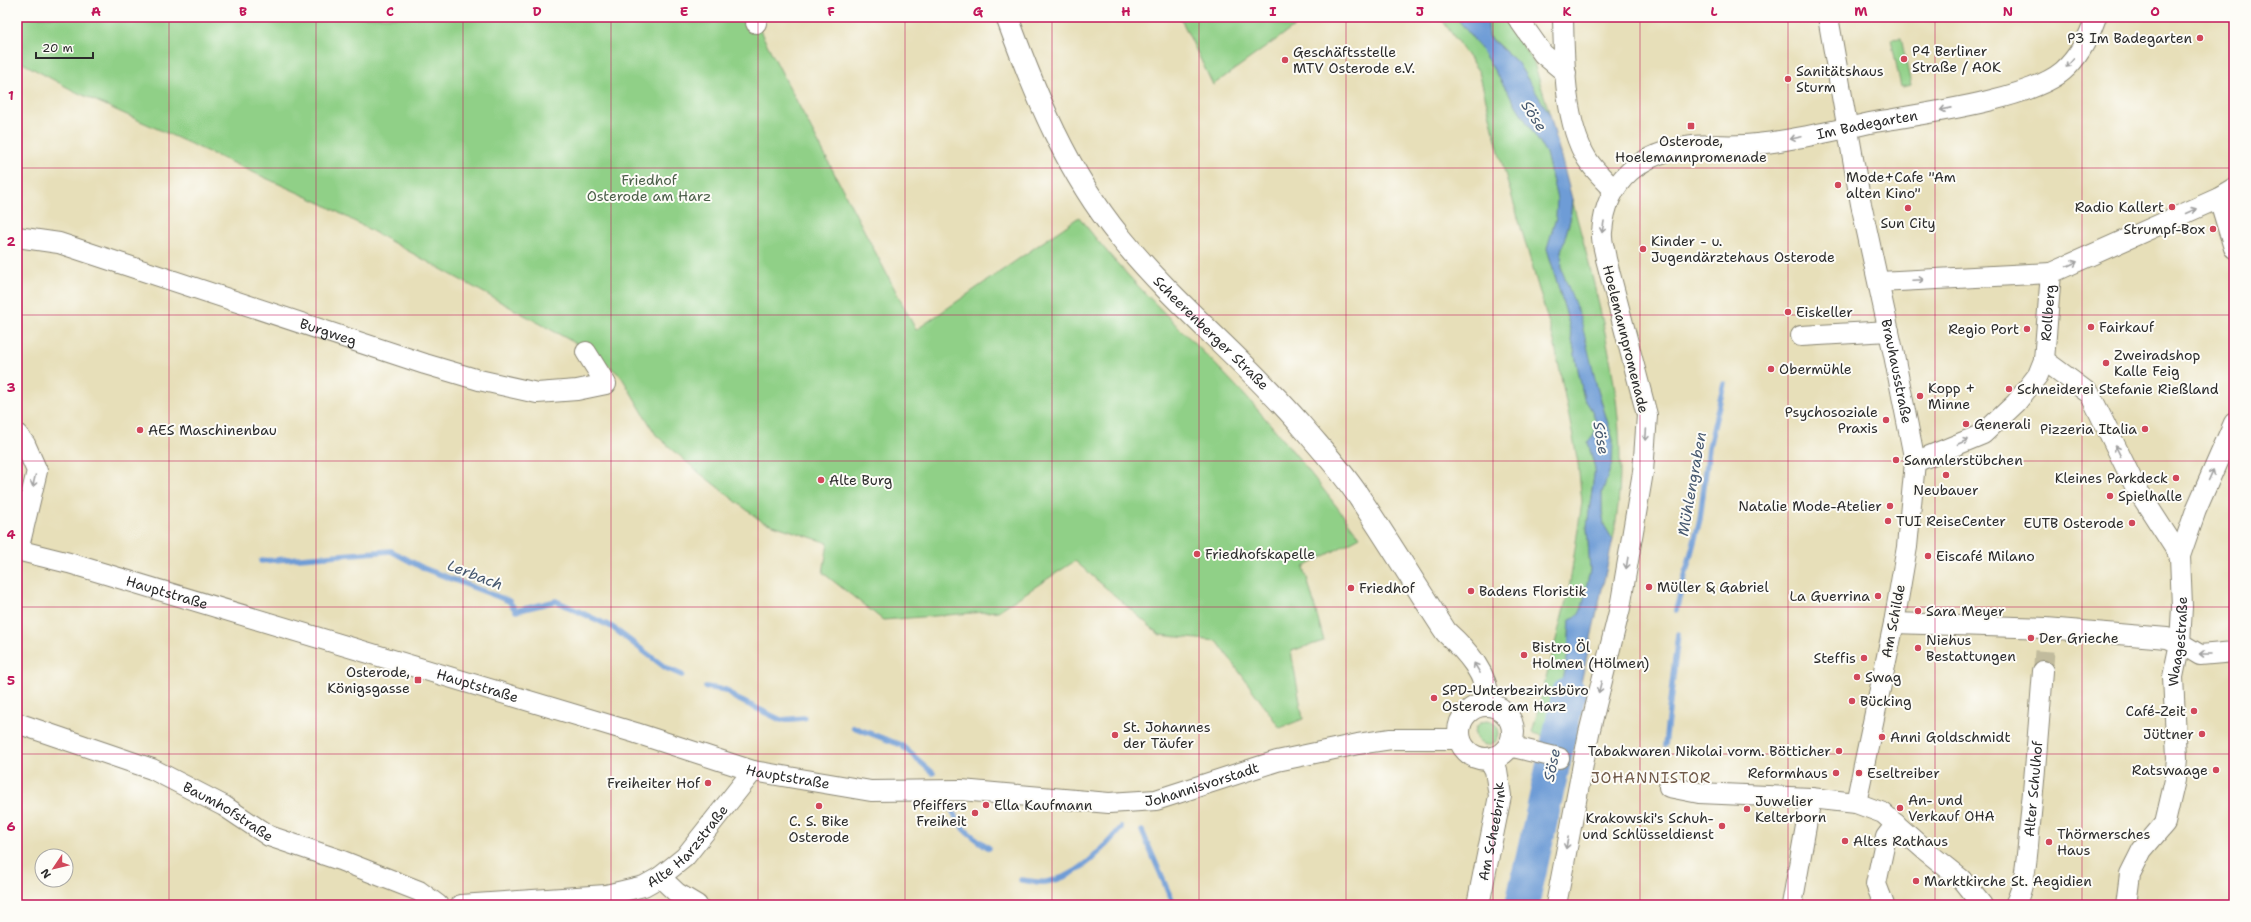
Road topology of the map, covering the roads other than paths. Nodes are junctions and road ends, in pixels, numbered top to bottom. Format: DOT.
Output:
graph roads {
  1 [pos="1007,17"];
  2 [pos="1517,17"];
  3 [pos="1563,17"];
  4 [pos="1828,17"];
  5 [pos="2096,17"];
  6 [pos="1566,73"];
  7 [pos="1848,128"];
  8 [pos="1613,189"];
  9 [pos="2227,193"];
  10 [pos="17,237"];
  11 [pos="2234,248"];
  12 [pos="2051,273"];
  13 [pos="1879,282"];
  14 [pos="1888,331"];
  15 [pos="1801,336"];
  16 [pos="586,352"];
  17 [pos="2044,360"];
  18 [pos="2234,423"];
  19 [pos="17,434"];
  20 [pos="1915,462"];
  21 [pos="18,550"];
  22 [pos="2180,556"];
  23 [pos="1894,623"];
  24 [pos="2180,643"];
  25 [pos="2234,652"];
  26 [pos="2043,671"];
  27 [pos="1482,705"];
  28 [pos="17,723"];
  29 [pos="1589,733"];
  30 [pos="1460,739"];
  31 [pos="1519,749"];
  32 [pos="1559,758"];
  33 [pos="1490,759"];
  34 [pos="753,771"];
  35 [pos="1669,787"];
  36 [pos="942,791"];
  37 [pos="1812,798"];
  38 [pos="1856,802"];
  39 [pos="1574,804"];
  40 [pos="1896,824"];
  41 [pos="660,877"];
  42 [pos="438,905"];
  43 [pos="461,905"];
  44 [pos="697,905"];
  45 [pos="1478,905"];
  46 [pos="1556,905"];
  47 [pos="1792,905"];
  48 [pos="1884,905"];
  49 [pos="1982,905"];
  50 [pos="2015,905"];
  51 [pos="2126,905"];
  1 -- 27 [label="main road, Scheerenberger Straße"];
  2 -- 6 [label="street"];
  3 -- 6 [label="street"];
  4 -- 7 [label="street, Brauhausstraße"];
  5 -- 7 [label="street, Im Badegarten, one-way"];
  6 -- 8 [label="street"];
  7 -- 8 [label="street, Im Badegarten, one-way"];
  7 -- 13 [label="street, Brauhausstraße"];
  8 -- 29 [label="street, Hoelemannpromenade, one-way"];
  9 -- 11 [label="street"];
  12 -- 9 [label="street, Rollberg, one-way"];
  10 -- 16 [label="street, Burgweg"];
  13 -- 12 [label="street, one-way"];
  12 -- 17 [label="street, Rollberg"];
  13 -- 14 [label="street, Brauhausstraße"];
  14 -- 15 [label="street"];
  14 -- 20 [label="street, Brauhausstraße"];
  20 -- 17 [label="street, Rollberg, one-way"];
  22 -- 17 [label="street, one-way"];
  22 -- 18 [label="street, Waagestraße, one-way"];
  19 -- 21 [label="street, one-way"];
  20 -- 23 [label="street, Am Schilde"];
  21 -- 34 [label="street, Hauptstraße"];
  22 -- 24 [label="street, Waagestraße"];
  23 -- 24 [label="street"];
  23 -- 38 [label="street, Am Schilde"];
  25 -- 24 [label="street, one-way"];
  24 -- 51 [label="street, Waagestraße"];
  26 -- 50 [label="street, Alter Schulhof"];
  27 -- 30 [label="main road"];
  27 -- 31 [label="main road"];
  28 -- 42 [label="street, Baumhofstraße"];
  29 -- 32 [label="street, Hoelemannpromenade"];
  29 -- 39 [label="street, Hoelemannpromenade"];
  30 -- 33 [label="main road"];
  30 -- 36 [label="street, Johannisvorstadt"];
  31 -- 32 [label="street"];
  31 -- 33 [label="main road"];
  32 -- 39 [label="street"];
  33 -- 45 [label="main road, Am Scheebrink"];
  34 -- 36 [label="street, Hauptstraße"];
  34 -- 41 [label="street, Alte Harzstraße"];
  35 -- 37 [label="street"];
  37 -- 38 [label="street"];
  37 -- 47 [label="street"];
  38 -- 40 [label="street"];
  39 -- 46 [label="street, Hoelemannpromenade, one-way"];
  40 -- 48 [label="street"];
  40 -- 49 [label="street"];
  41 -- 43 [label="street, Alte Harzstraße"];
  41 -- 44 [label="street"];
}
